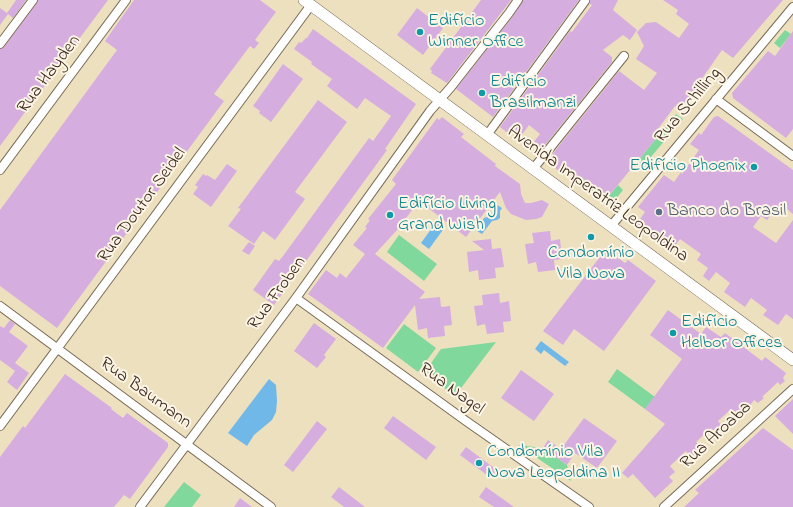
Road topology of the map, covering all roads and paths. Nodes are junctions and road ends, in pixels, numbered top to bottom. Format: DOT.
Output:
graph roads {
  1 [pos="33,0"];
  2 [pos="126,0"];
  3 [pos="518,0"];
  4 [pos="308,2"];
  5 [pos="585,2"];
  6 [pos="793,7"];
  7 [pos="0,44"];
  8 [pos="624,56"];
  9 [pos="716,99"];
  10 [pos="440,100"];
  11 [pos="487,135"];
  12 [pos="793,156"];
  13 [pos="533,169"];
  14 [pos="0,170"];
  15 [pos="611,226"];
  16 [pos="296,298"];
  17 [pos="0,306"];
  18 [pos="57,349"];
  19 [pos="793,360"];
  20 [pos="793,388"];
  21 [pos="0,426"];
  22 [pos="187,445"];
  23 [pos="140,507"];
  24 [pos="271,507"];
  25 [pos="589,507"];
  26 [pos="664,507"];
  1 -- 7 [label="street"];
  2 -- 14 [label="street, Rua Hayden"];
  3 -- 10 [label="street, Rua Froben"];
  4 -- 10 [label="main road, Avenida Imperatriz Leopoldina"];
  4 -- 18 [label="street, Rua Doutor Seidel"];
  5 -- 11 [label="street"];
  6 -- 9 [label="street, Rua Schilling"];
  8 -- 13 [label="street"];
  9 -- 12 [label="street"];
  9 -- 15 [label="street, Rua Schilling"];
  10 -- 11 [label="main road, Avenida Imperatriz Leopoldina"];
  10 -- 16 [label="street, Rua Froben"];
  11 -- 13 [label="main road, Avenida Imperatriz Leopoldina"];
  13 -- 15 [label="main road, Avenida Imperatriz Leopoldina"];
  15 -- 19 [label="main road, Avenida Imperatriz Leopoldina"];
  16 -- 22 [label="street, Rua Froben"];
  16 -- 25 [label="street, Rua Nagel"];
  17 -- 18 [label="street, Rua Baumann"];
  18 -- 21 [label="street, Rua Doutor Seidel"];
  18 -- 22 [label="street, Rua Baumann"];
  20 -- 26 [label="street, Rua Aroaba"];
  22 -- 23 [label="street, Rua Froben"];
  22 -- 24 [label="street, Rua Baumann"];
}
